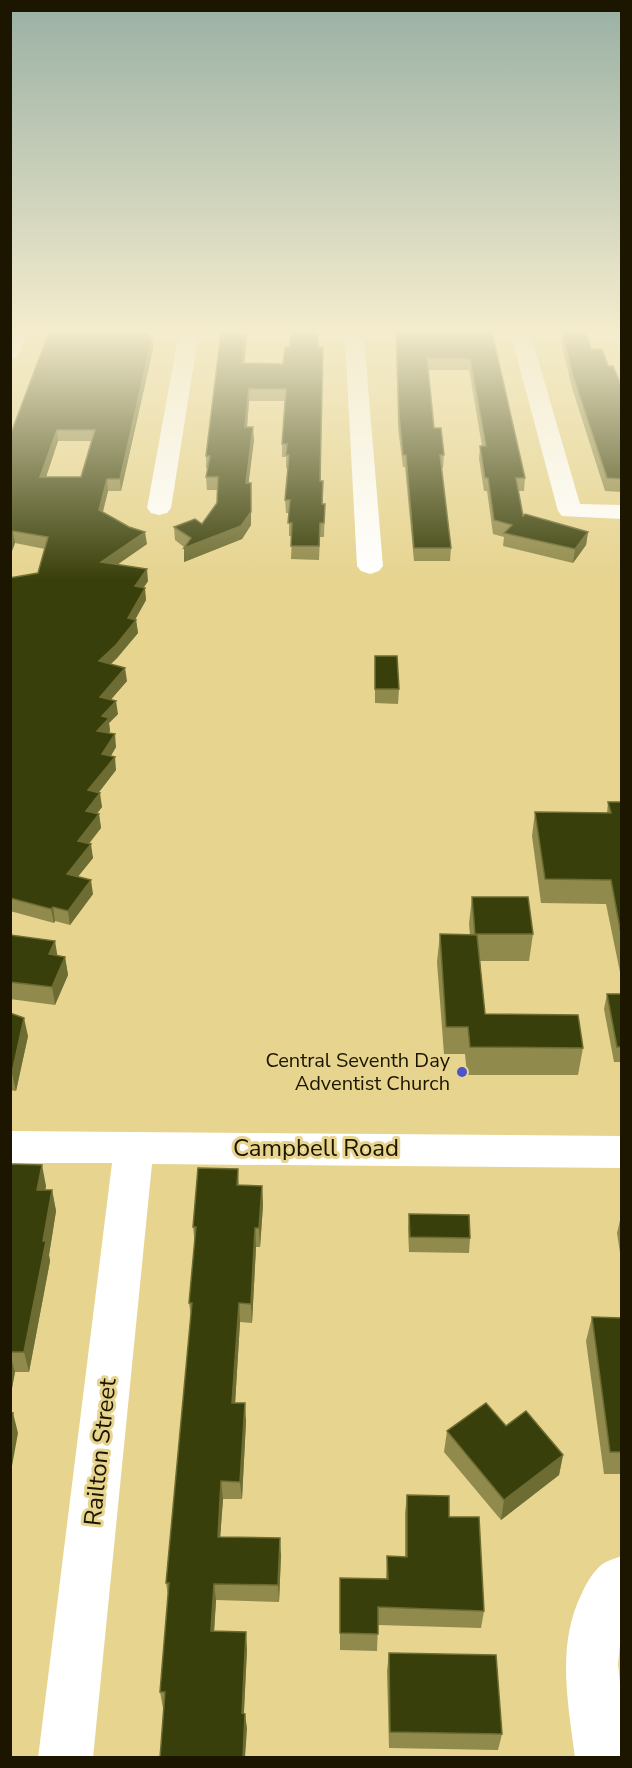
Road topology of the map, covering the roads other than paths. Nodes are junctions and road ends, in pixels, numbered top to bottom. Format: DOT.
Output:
graph roads {
  1 [pos="175,415"];
  2 [pos="359,415"];
  3 [pos="543,415"];
  4 [pos="159,508"];
  5 [pos="621,512"];
  6 [pos="369,566"];
  7 [pos="10,1147"];
  8 [pos="134,1147"];
  9 [pos="621,1152"];
  10 [pos="616,1585"];
  11 [pos="65,1758"];
  12 [pos="603,1758"];
  1 -- 4 [label="street"];
  2 -- 6 [label="street"];
  3 -- 5 [label="street"];
  7 -- 8 [label="street, Campbell Road"];
  8 -- 9 [label="street, Campbell Road"];
  8 -- 11 [label="street, Railton Street"];
  10 -- 12 [label="street"];
}
